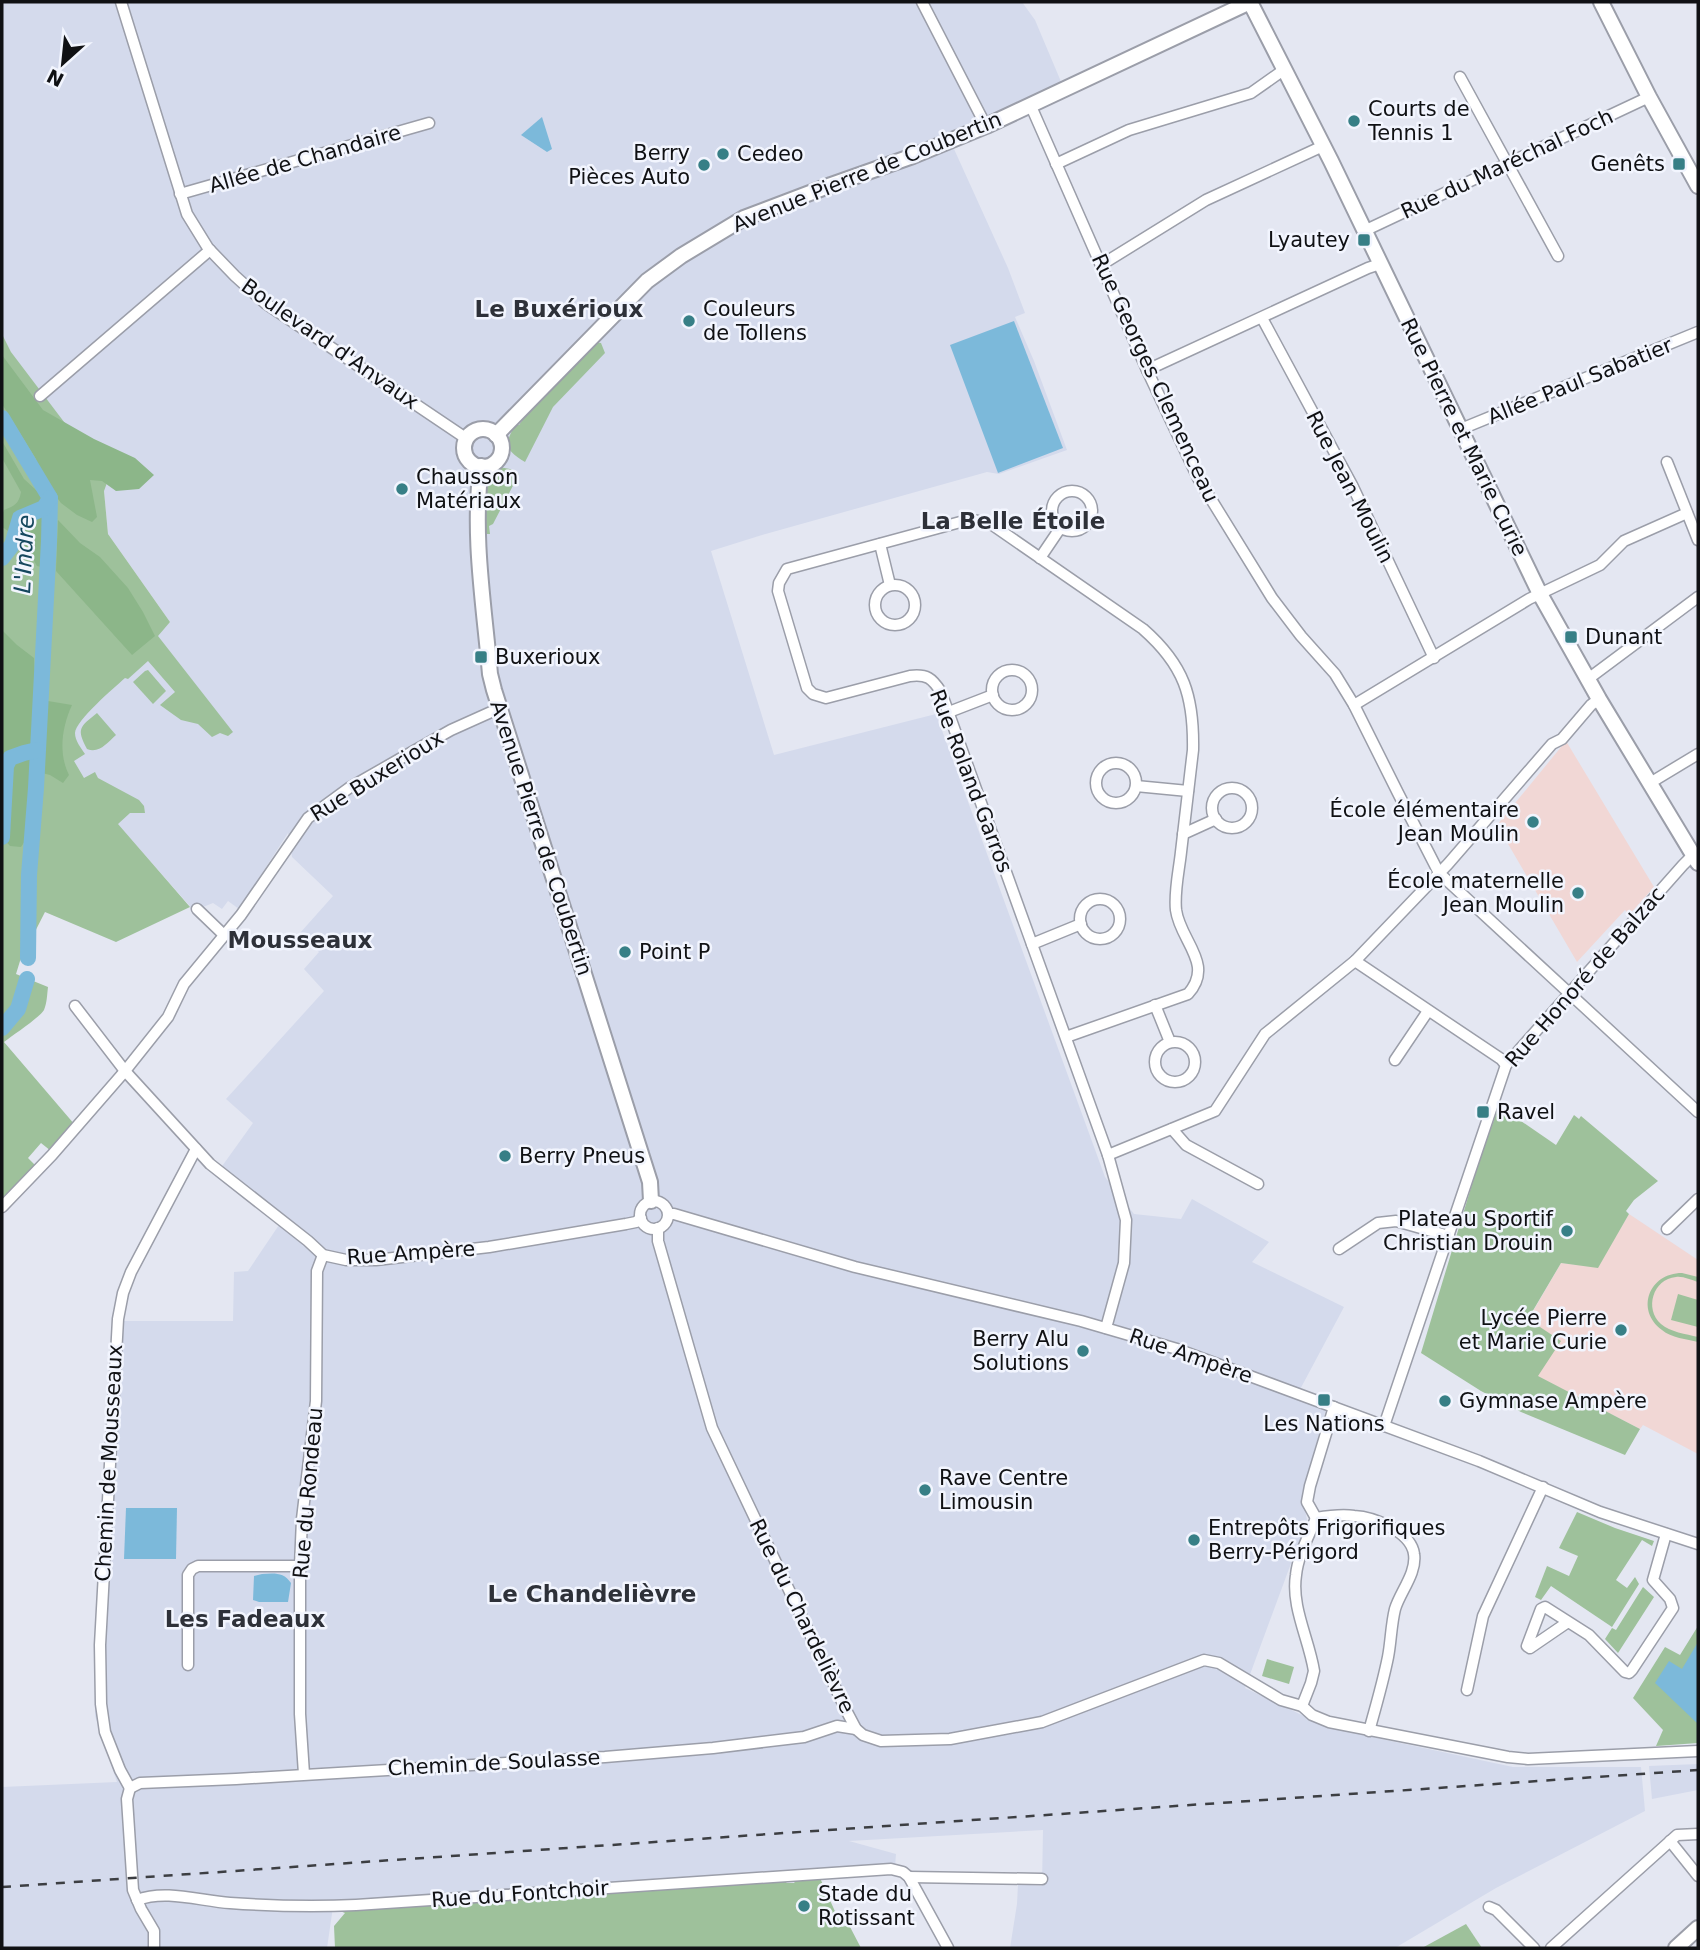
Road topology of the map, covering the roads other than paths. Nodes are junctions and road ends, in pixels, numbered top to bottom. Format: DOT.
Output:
graph roads {
  1 [pos="121,2"];
  2 [pos="922,2"];
  3 [pos="1250,2"];
  4 [pos="1601,2"];
  5 [pos="1286,69"];
  6 [pos="1460,77"];
  7 [pos="1649,97"];
  8 [pos="1030,104"];
  9 [pos="429,123"];
  10 [pos="986,126"];
  11 [pos="1323,146"];
  12 [pos="1056,164"];
  13 [pos="1507,164"];
  14 [pos="1698,186"];
  15 [pos="180,194"];
  16 [pos="1364,232"];
  17 [pos="210,250"];
  18 [pos="1558,256"];
  19 [pos="1380,264"];
  20 [pos="1101,265"];
  21 [pos="1262,318"];
  22 [pos="1698,332"];
  23 [pos="1147,370"];
  24 [pos="40,396"];
  25 [pos="1461,429"];
  26 [pos="496,435"];
  27 [pos="467,439"];
  28 [pos="1667,462"];
  29 [pos="481,466"];
  30 [pos="1687,513"];
  31 [pos="1060,527"];
  32 [pos="1698,540"];
  33 [pos="880,544"];
  34 [pos="1040,558"];
  35 [pos="890,585"];
  36 [pos="1541,594"];
  37 [pos="1698,597"];
  38 [pos="1434,658"];
  39 [pos="1588,679"];
  40 [pos="993,695"];
  41 [pos="1599,699"];
  42 [pos="1354,705"];
  43 [pos="500,708"];
  44 [pos="949,712"];
  45 [pos="1698,754"];
  46 [pos="1650,783"];
  47 [pos="1136,786"];
  48 [pos="1188,792"];
  49 [pos="1216,819"];
  50 [pos="1183,834"];
  51 [pos="1697,857"];
  52 [pos="1439,873"];
  53 [pos="197,909"];
  54 [pos="1081,924"];
  55 [pos="224,935"];
  56 [pos="1032,944"];
  57 [pos="1355,961"];
  58 [pos="1569,993"];
  59 [pos="1155,1005"];
  60 [pos="75,1006"];
  61 [pos="1428,1011"];
  62 [pos="1066,1038"];
  63 [pos="1170,1042"];
  64 [pos="1395,1060"];
  65 [pos="1506,1065"];
  66 [pos="125,1071"];
  67 [pos="1698,1112"];
  68 [pos="1172,1129"];
  69 [pos="196,1149"];
  70 [pos="1108,1155"];
  71 [pos="1258,1184"];
  72 [pos="1698,1199"];
  73 [pos="651,1201"];
  74 [pos="2,1207"];
  75 [pos="669,1214"];
  76 [pos="641,1218"];
  77 [pos="658,1228"];
  78 [pos="1667,1228"];
  79 [pos="1449,1236"];
  80 [pos="1339,1250"];
  81 [pos="323,1255"];
  82 [pos="1105,1328"];
  83 [pos="1334,1407"];
  84 [pos="1384,1426"];
  85 [pos="1543,1487"];
  86 [pos="1316,1518"];
  87 [pos="1666,1534"];
  88 [pos="1698,1544"];
  89 [pos="300,1566"];
  90 [pos="1568,1622"];
  91 [pos="188,1665"];
  92 [pos="1467,1690"];
  93 [pos="1302,1706"];
  94 [pos="856,1729"];
  95 [pos="1369,1731"];
  96 [pos="1698,1751"];
  97 [pos="304,1774"];
  98 [pos="130,1788"];
  99 [pos="1698,1834"];
  100 [pos="1670,1841"];
  101 [pos="906,1875"];
  102 [pos="1698,1876"];
  103 [pos="1042,1880"];
  104 [pos="137,1900"];
  105 [pos="1489,1907"];
  106 [pos="1698,1928"];
  107 [pos="154,1948"];
  108 [pos="948,1948"];
  109 [pos="1534,1948"];
  110 [pos="1551,1948"];
  111 [pos="1675,1948"];
  1 -- 15 [label="street, Boulevard d'Anvaux"];
  2 -- 10 [label="street"];
  3 -- 5 [label="street, Rue Pierre et Marie Curie"];
  3 -- 8 [label="street, Avenue Pierre de Coubertin"];
  4 -- 7 [label="street"];
  5 -- 11 [label="street, Rue Pierre et Marie Curie"];
  5 -- 12 [label="street"];
  6 -- 13 [label="street"];
  7 -- 13 [label="street, Rue du Maréchal Foch"];
  7 -- 14 [label="street"];
  8 -- 10 [label="street, Avenue Pierre de Coubertin"];
  8 -- 12 [label="street, Rue Georges Clemenceau"];
  9 -- 15 [label="street, Allée de Chandaire"];
  10 -- 26 [label="street, Avenue Pierre de Coubertin"];
  11 -- 16 [label="street, Rue Pierre et Marie Curie"];
  11 -- 20 [label="street"];
  12 -- 20 [label="street, Rue Georges Clemenceau"];
  13 -- 16 [label="street, Rue du Maréchal Foch"];
  13 -- 18 [label="street"];
  15 -- 17 [label="street, Boulevard d'Anvaux"];
  16 -- 19 [label="street, Rue Pierre et Marie Curie"];
  17 -- 24 [label="street"];
  17 -- 27 [label="street, Boulevard d'Anvaux"];
  19 -- 21 [label="street"];
  19 -- 25 [label="street, Rue Pierre et Marie Curie"];
  20 -- 23 [label="street, Rue Georges Clemenceau"];
  21 -- 23 [label="street"];
  21 -- 38 [label="street, Rue Jean Moulin"];
  22 -- 25 [label="street, Allée Paul Sabatier"];
  23 -- 42 [label="street, Rue Georges Clemenceau"];
  25 -- 36 [label="street, Rue Pierre et Marie Curie"];
  26 -- 27 [label="street"];
  26 -- 29 [label="street"];
  27 -- 29 [label="street"];
  28 -- 30 [label="street"];
  29 -- 43 [label="street, Avenue Pierre de Coubertin"];
  30 -- 32 [label="street"];
  30 -- 36 [label="street"];
  31 -- 31 [label="street"];
  31 -- 34 [label="street"];
  33 -- 34 [label="street, Rue Roland Garros"];
  33 -- 35 [label="street"];
  33 -- 44 [label="street, Rue Roland Garros"];
  34 -- 48 [label="street, Rue Roland Garros"];
  35 -- 35 [label="street"];
  36 -- 38 [label="street"];
  36 -- 39 [label="street, Rue Pierre et Marie Curie"];
  37 -- 39 [label="street"];
  38 -- 42 [label="street"];
  39 -- 41 [label="street, Rue Pierre et Marie Curie"];
  40 -- 40 [label="street"];
  40 -- 44 [label="street"];
  41 -- 46 [label="street, Rue Pierre et Marie Curie"];
  41 -- 52 [label="street"];
  42 -- 52 [label="street, Rue Georges Clemenceau"];
  43 -- 55 [label="street, Rue Buxerioux"];
  43 -- 73 [label="street, Avenue Pierre de Coubertin"];
  44 -- 56 [label="street, Rue Roland Garros"];
  45 -- 46 [label="street"];
  46 -- 51 [label="street, Rue Pierre et Marie Curie"];
  47 -- 47 [label="street"];
  47 -- 48 [label="street"];
  48 -- 50 [label="street, Rue Roland Garros"];
  49 -- 49 [label="street"];
  49 -- 50 [label="street"];
  50 -- 59 [label="street, Rue Roland Garros"];
  51 -- 58 [label="street, Rue Honoré de Balzac"];
  52 -- 57 [label="street"];
  52 -- 58 [label="street"];
  53 -- 55 [label="street"];
  54 -- 54 [label="street"];
  54 -- 56 [label="street"];
  55 -- 66 [label="street, Rue Buxerioux"];
  56 -- 62 [label="street, Rue Roland Garros"];
  57 -- 61 [label="street"];
  57 -- 68 [label="street"];
  58 -- 65 [label="street, Rue Honoré de Balzac"];
  58 -- 67 [label="street"];
  59 -- 62 [label="street, Rue Roland Garros"];
  59 -- 63 [label="street"];
  60 -- 66 [label="street, Rue Ampère"];
  61 -- 64 [label="street"];
  61 -- 65 [label="street"];
  62 -- 70 [label="street, Rue Roland Garros"];
  63 -- 63 [label="street"];
  65 -- 79 [label="street, Rue Honoré de Balzac"];
  66 -- 69 [label="street, Rue Ampère"];
  66 -- 74 [label="street"];
  68 -- 70 [label="street"];
  68 -- 71 [label="street"];
  69 -- 81 [label="street, Rue Ampère"];
  69 -- 98 [label="street, Chemin de Mousseaux"];
  70 -- 82 [label="street, Rue Roland Garros"];
  72 -- 78 [label="street"];
  73 -- 75 [label="street"];
  73 -- 76 [label="street"];
  75 -- 77 [label="street"];
  75 -- 82 [label="street, Rue Ampère"];
  76 -- 77 [label="street"];
  76 -- 81 [label="street, Rue Ampère"];
  77 -- 94 [label="street, Rue du Chardelièvre"];
  79 -- 80 [label="street"];
  79 -- 84 [label="street, Rue Honoré de Balzac"];
  81 -- 89 [label="street, Rue du Rondeau"];
  82 -- 83 [label="street, Rue Ampère"];
  83 -- 84 [label="street, Rue Ampère"];
  83 -- 86 [label="street"];
  84 -- 85 [label="street, Rue Ampère"];
  85 -- 87 [label="street, Rue Ampère"];
  85 -- 92 [label="street"];
  86 -- 93 [label="street"];
  86 -- 95 [label="street"];
  87 -- 88 [label="street, Rue Ampère"];
  87 -- 90 [label="street"];
  89 -- 91 [label="street"];
  89 -- 97 [label="street, Rue du Rondeau"];
  93 -- 94 [label="street, Rue du Chardelièvre"];
  93 -- 95 [label="street, Rue du Chardelièvre"];
  94 -- 97 [label="street, Chemin de Soulasse"];
  95 -- 96 [label="street, Rue du Chardelièvre"];
  97 -- 98 [label="street, Chemin de Soulasse"];
  98 -- 104 [label="street"];
  99 -- 100 [label="street"];
  100 -- 102 [label="street"];
  100 -- 110 [label="street"];
  101 -- 103 [label="street, Rue du Fontchoir"];
  101 -- 104 [label="street, Rue du Fontchoir"];
  101 -- 108 [label="street"];
  104 -- 107 [label="street"];
  105 -- 109 [label="street"];
  106 -- 111 [label="street"];
}
